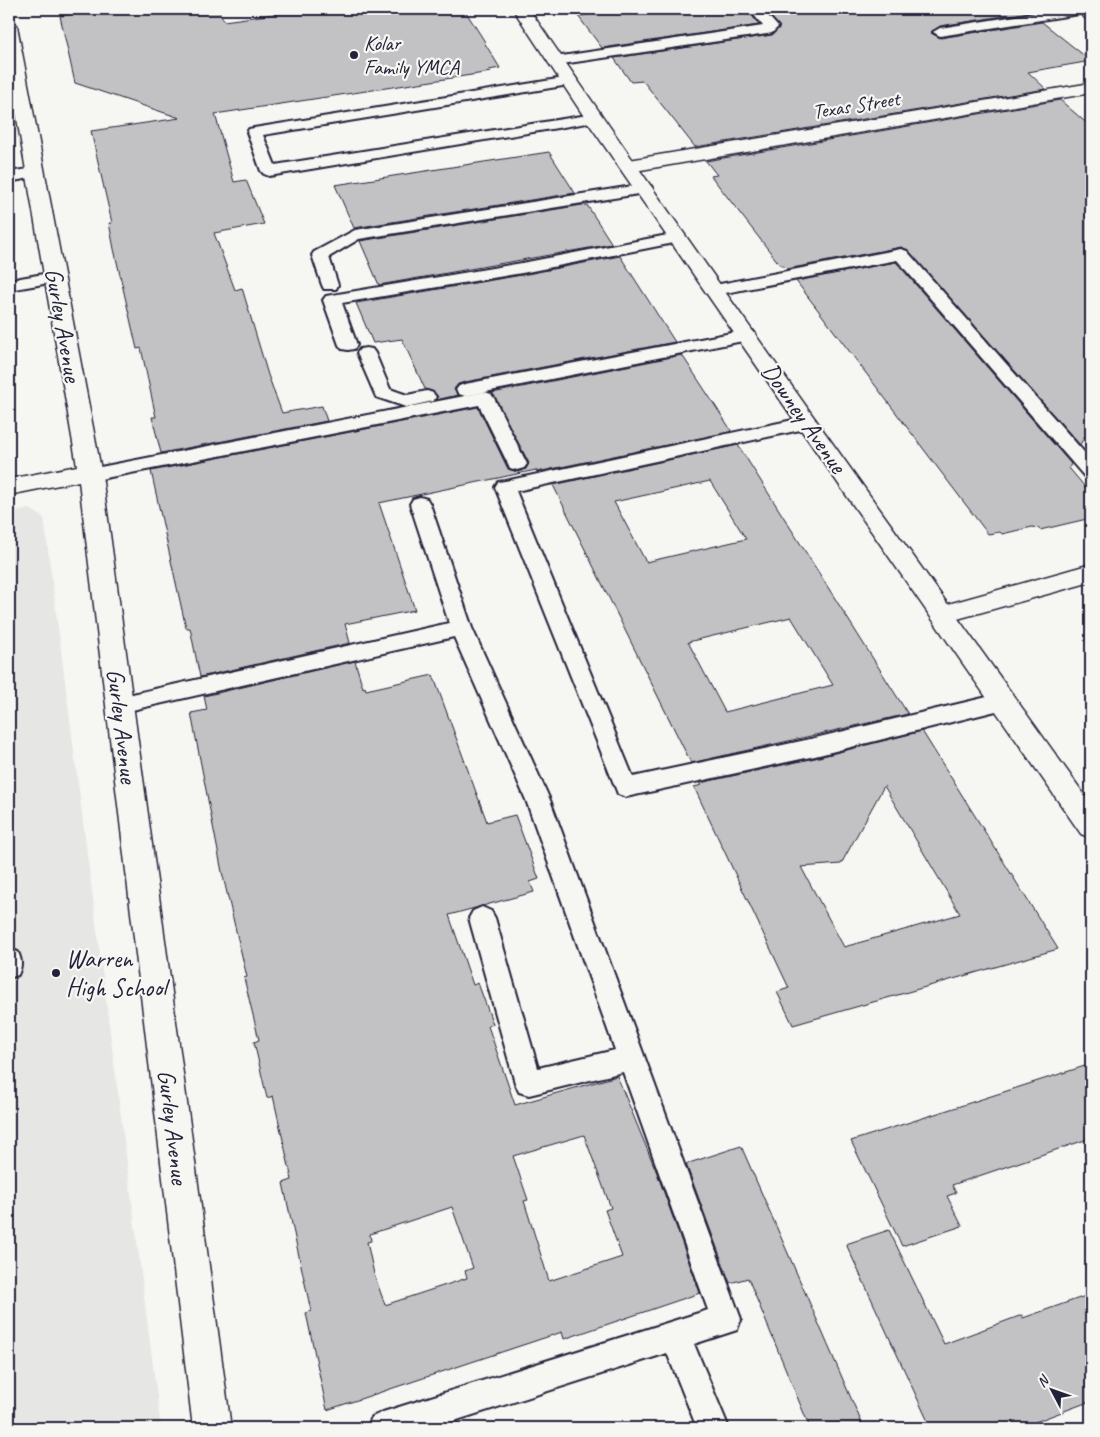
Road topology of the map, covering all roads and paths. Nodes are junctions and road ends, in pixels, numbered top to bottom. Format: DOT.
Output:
graph roads {
  1 [pos="521,9"];
  2 [pos="755,9"];
  3 [pos="1085,9"];
  4 [pos="1091,14"];
  5 [pos="9,26"];
  6 [pos="940,32"];
  7 [pos="555,61"];
  8 [pos="570,81"];
  9 [pos="1091,88"];
  10 [pos="594,118"];
  11 [pos="629,166"];
  12 [pos="35,173"];
  13 [pos="9,177"];
  14 [pos="645,189"];
  15 [pos="678,238"];
  16 [pos="54,277"];
  17 [pos="9,285"];
  18 [pos="330,285"];
  19 [pos="715,290"];
  20 [pos="747,335"];
  21 [pos="348,345"];
  22 [pos="366,353"];
  23 [pos="807,423"];
  24 [pos="517,464"];
  25 [pos="1091,472"];
  26 [pos="90,473"];
  27 [pos="9,487"];
  28 [pos="420,504"];
  29 [pos="1091,573"];
  30 [pos="943,614"];
  31 [pos="461,628"];
  32 [pos="1004,701"];
  33 [pos="119,705"];
  34 [pos="1091,826"];
  35 [pos="482,918"];
  36 [pos="9,960"];
  37 [pos="9,967"];
  38 [pos="631,1058"];
  39 [pos="675,1335"];
  40 [pos="212,1428"];
  41 [pos="383,1428"];
  42 [pos="713,1428"];
  1 -- 7 [label="street, Downey Avenue"];
  2 -- 7 [label="lane"];
  3 -- 4 [label="street"];
  3 -- 6 [label="lane"];
  5 -- 12 [label="street, Gurley Avenue"];
  7 -- 8 [label="street, Downey Avenue"];
  8 -- 10 [label="street, Downey Avenue"];
  8 -- 10 [label="lane"];
  9 -- 11 [label="street, Texas Street"];
  10 -- 11 [label="street, Downey Avenue"];
  11 -- 14 [label="street, Downey Avenue"];
  12 -- 13 [label="lane"];
  12 -- 16 [label="street, Gurley Avenue"];
  14 -- 15 [label="street, Downey Avenue"];
  14 -- 18 [label="lane"];
  15 -- 19 [label="street, Downey Avenue"];
  15 -- 21 [label="lane"];
  16 -- 17 [label="lane"];
  16 -- 26 [label="street, Gurley Avenue"];
  19 -- 20 [label="street, Downey Avenue"];
  19 -- 25 [label="lane"];
  20 -- 22 [label="lane"];
  20 -- 23 [label="street, Downey Avenue"];
  23 -- 30 [label="street, Downey Avenue"];
  23 -- 32 [label="lane"];
  24 -- 26 [label="lane"];
  26 -- 27 [label="street"];
  26 -- 33 [label="street, Gurley Avenue"];
  28 -- 31 [label="lane"];
  29 -- 30 [label="street"];
  30 -- 32 [label="street, Downey Avenue"];
  31 -- 33 [label="lane"];
  31 -- 38 [label="lane"];
  32 -- 34 [label="street, Downey Avenue"];
  33 -- 40 [label="street, Gurley Avenue"];
  35 -- 38 [label="lane"];
  36 -- 37 [label="lane"];
  38 -- 39 [label="lane"];
  39 -- 41 [label="lane"];
  39 -- 42 [label="lane"];
}
